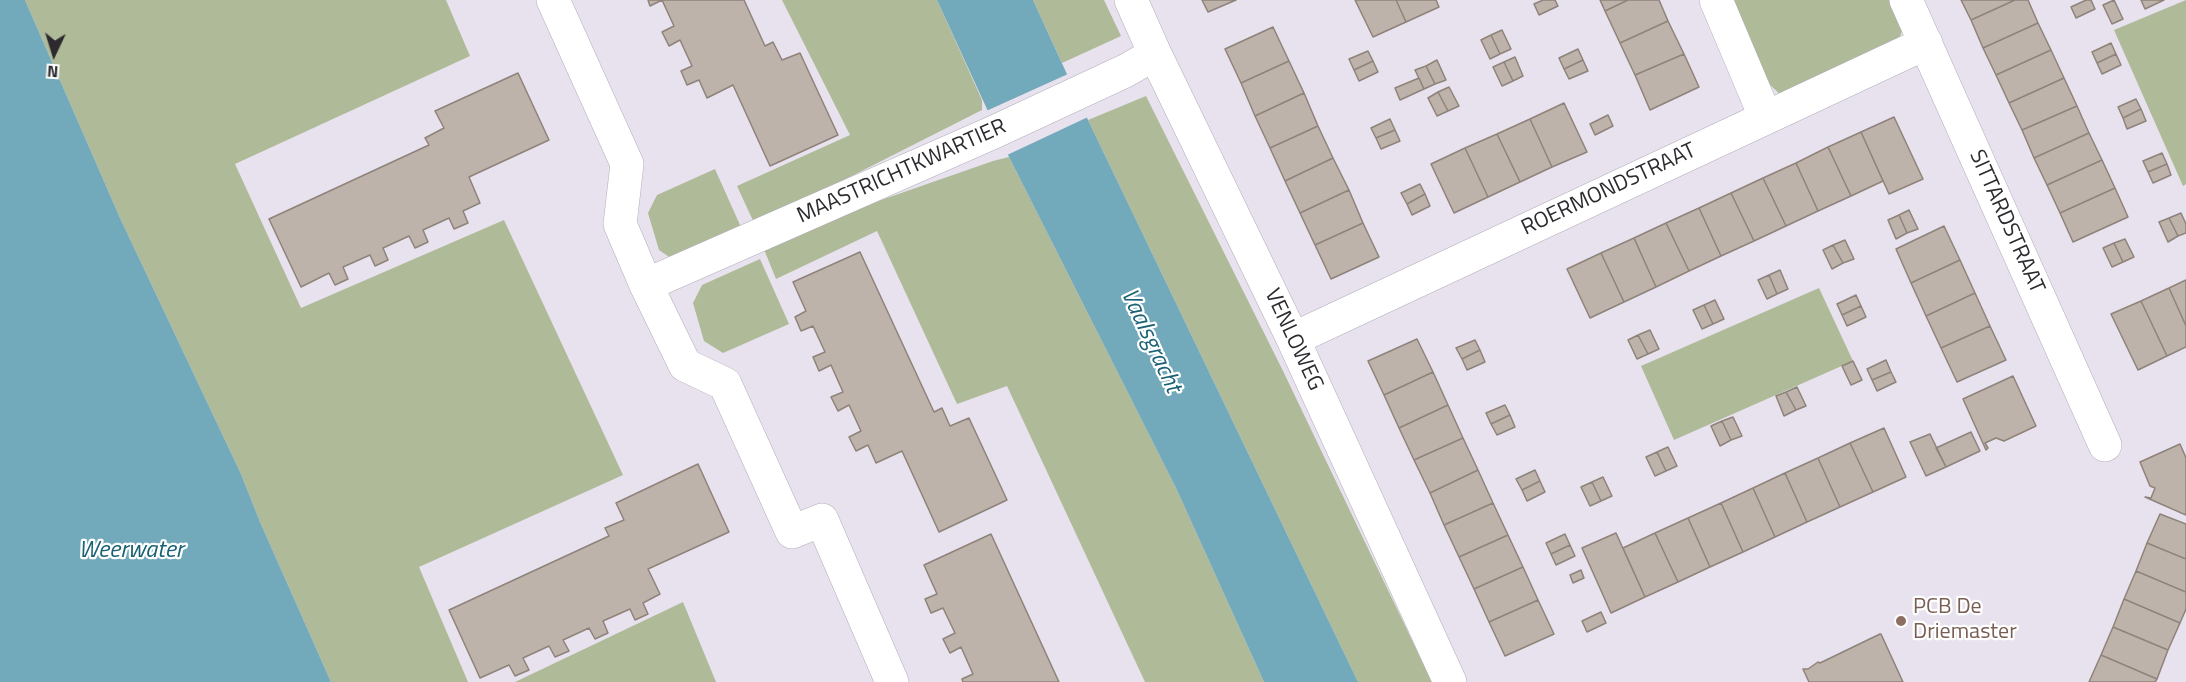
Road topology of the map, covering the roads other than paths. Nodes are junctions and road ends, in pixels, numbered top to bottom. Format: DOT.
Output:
graph roads {
  1 [pos="554,0"];
  2 [pos="1131,0"];
  3 [pos="1716,0"];
  4 [pos="1906,0"];
  5 [pos="1926,43"];
  6 [pos="1155,54"];
  7 [pos="1765,116"];
  8 [pos="646,285"];
  9 [pos="1293,339"];
  10 [pos="2105,445"];
  11 [pos="892,682"];
  12 [pos="1450,682"];
  1 -- 8 [label="street"];
  2 -- 6 [label="street, VENLOWEG"];
  3 -- 7 [label="street"];
  4 -- 5 [label="street, SITTARDSTRAAT"];
  5 -- 7 [label="street, ROERMONDSTRAAT"];
  5 -- 10 [label="street, SITTARDSTRAAT"];
  6 -- 8 [label="street, MAASTRICHTKWARTIER"];
  6 -- 9 [label="street, VENLOWEG"];
  7 -- 9 [label="street, ROERMONDSTRAAT"];
  8 -- 11 [label="street"];
  9 -- 12 [label="street, VENLOWEG"];
}
